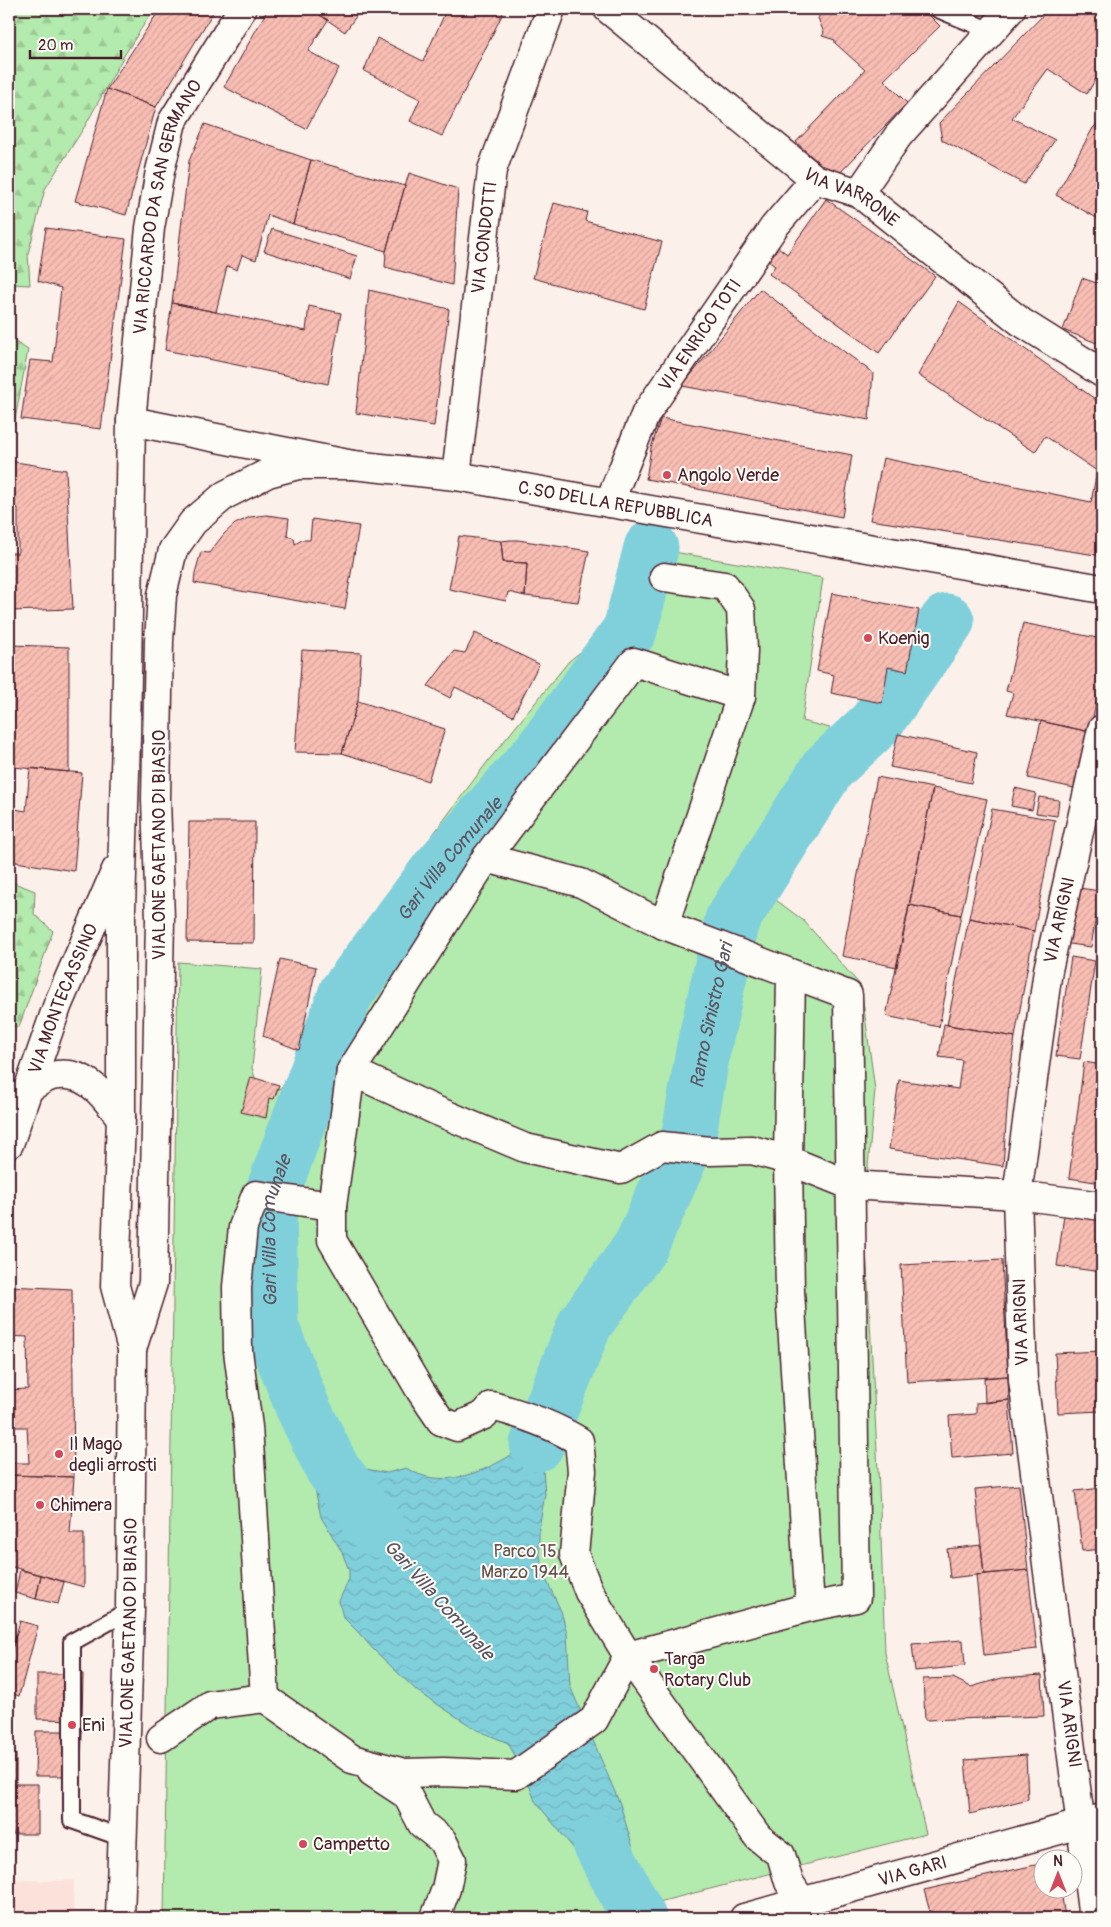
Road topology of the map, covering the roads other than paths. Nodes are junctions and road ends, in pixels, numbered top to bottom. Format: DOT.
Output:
graph roads {
  1 [pos="242,9"];
  2 [pos="552,9"];
  3 [pos="608,9"];
  4 [pos="938,9"];
  5 [pos="1011,9"];
  6 [pos="991,31"];
  7 [pos="815,180"];
  8 [pos="859,193"];
  9 [pos="1102,373"];
  10 [pos="131,421"];
  11 [pos="353,465"];
  12 [pos="456,476"];
  13 [pos="609,503"];
  14 [pos="664,577"];
  15 [pos="1102,589"];
  16 [pos="741,696"];
  17 [pos="1102,729"];
  18 [pos="157,753"];
  19 [pos="1094,805"];
  20 [pos="122,856"];
  21 [pos="486,858"];
  22 [pos="110,909"];
  23 [pos="160,919"];
  24 [pos="664,925"];
  25 [pos="791,974"];
  26 [pos="351,1071"];
  27 [pos="27,1089"];
  28 [pos="121,1118"];
  29 [pos="9,1144"];
  30 [pos="788,1160"];
  31 [pos="850,1185"];
  32 [pos="1017,1195"];
  33 [pos="332,1206"];
  34 [pos="1102,1206"];
  35 [pos="132,1349"];
  36 [pos="810,1607"];
  37 [pos="130,1610"];
  38 [pos="628,1656"];
  39 [pos="265,1698"];
  40 [pos="161,1738"];
  41 [pos="352,1758"];
  42 [pos="1092,1820"];
  43 [pos="123,1838"];
  44 [pos="802,1902"];
  45 [pos="121,1917"];
  46 [pos="435,1918"];
  47 [pos="744,1918"];
  48 [pos="1093,1918"];
  1 -- 10 [label="street, VIA RICCARDO DA SAN GERMANO"];
  2 -- 12 [label="street, VIA CONDOTTI"];
  3 -- 7 [label="street, VIA VARRONE"];
  4 -- 6 [label="lane"];
  5 -- 6 [label="street"];
  6 -- 8 [label="street"];
  7 -- 8 [label="street, VIA VARRONE"];
  7 -- 13 [label="street, VIA ENRICO TOTI"];
  8 -- 9 [label="street, VIA VARRONE"];
  10 -- 11 [label="street, C.SO DELLA REPUBBLICA"];
  10 -- 20 [label="street, VIALONE GAETANO DI BIASIO"];
  11 -- 12 [label="street, C.SO DELLA REPUBBLICA"];
  11 -- 18 [label="street, VIALONE GAETANO DI BIASIO"];
  12 -- 13 [label="street, C.SO DELLA REPUBBLICA"];
  13 -- 15 [label="street, C.SO DELLA REPUBBLICA"];
  14 -- 16 [label="street"];
  16 -- 21 [label="street"];
  16 -- 24 [label="street"];
  17 -- 19 [label="street, VIA ARIGNI"];
  18 -- 20 [label="street, VIA MONTECASSINO"];
  18 -- 23 [label="street, VIALONE GAETANO DI BIASIO"];
  19 -- 32 [label="street, VIA ARIGNI"];
  20 -- 22 [label="street, VIA MONTECASSINO"];
  21 -- 24 [label="street"];
  21 -- 26 [label="street"];
  22 -- 23 [label="street, VIA MONTECASSINO"];
  22 -- 27 [label="street, VIA MONTECASSINO"];
  22 -- 28 [label="street, VIALONE GAETANO DI BIASIO"];
  23 -- 35 [label="street, VIALONE GAETANO DI BIASIO"];
  24 -- 25 [label="street"];
  25 -- 30 [label="street"];
  25 -- 31 [label="street"];
  26 -- 30 [label="street"];
  26 -- 33 [label="street"];
  27 -- 28 [label="street, VIA MONTECASSINO"];
  27 -- 29 [label="street, VIA MONTECASSINO"];
  28 -- 35 [label="street, VIALONE GAETANO DI BIASIO"];
  30 -- 31 [label="street"];
  30 -- 36 [label="street"];
  31 -- 32 [label="street"];
  31 -- 36 [label="street"];
  32 -- 34 [label="street"];
  32 -- 42 [label="street, VIA ARIGNI"];
  33 -- 38 [label="street"];
  33 -- 39 [label="street"];
  35 -- 37 [label="street, VIALONE GAETANO DI BIASIO"];
  36 -- 38 [label="street"];
  37 -- 43 [label="street, VIALONE GAETANO DI BIASIO"];
  37 -- 43 [label="lane"];
  38 -- 41 [label="street"];
  38 -- 44 [label="street"];
  39 -- 40 [label="street"];
  39 -- 41 [label="street"];
  41 -- 46 [label="street"];
  42 -- 44 [label="street, VIA GARI"];
  42 -- 48 [label="street, VIA ARIGNI"];
  43 -- 45 [label="street, VIALONE GAETANO DI BIASIO"];
  44 -- 47 [label="street, VIA GARI"];
}
